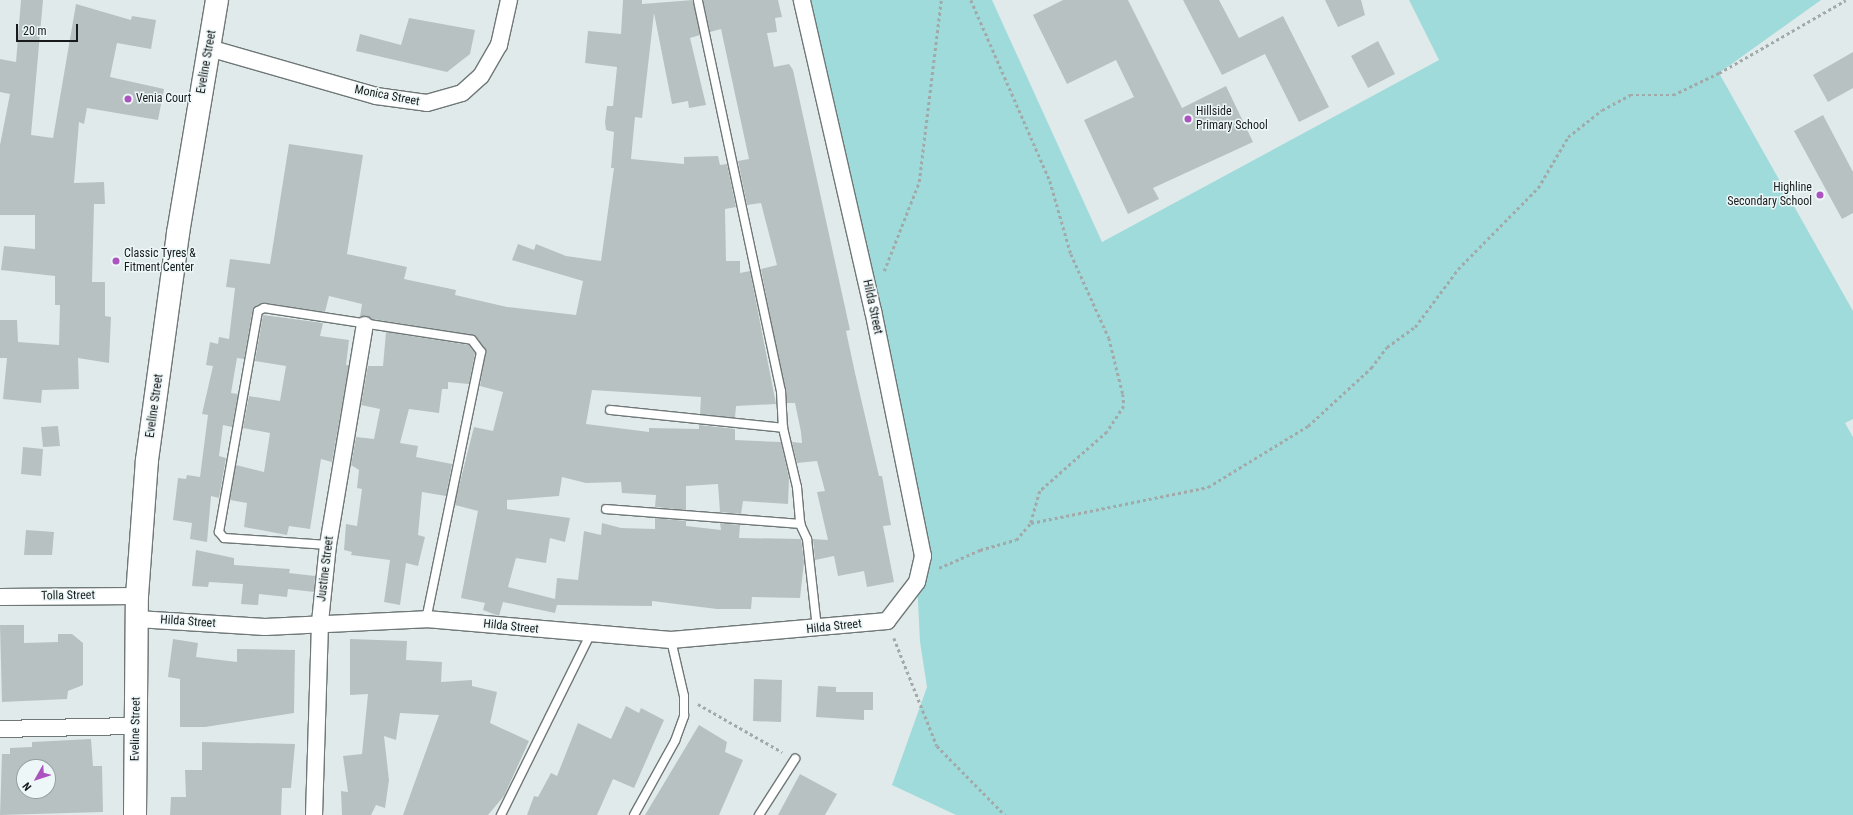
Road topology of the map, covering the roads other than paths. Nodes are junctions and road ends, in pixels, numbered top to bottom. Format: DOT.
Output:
graph roads {
  1 [pos="218,0"];
  2 [pos="509,0"];
  3 [pos="802,0"];
  4 [pos="698,1"];
  5 [pos="209,48"];
  6 [pos="365,325"];
  7 [pos="610,410"];
  8 [pos="783,428"];
  9 [pos="606,509"];
  10 [pos="800,524"];
  11 [pos="328,545"];
  12 [pos="137,596"];
  13 [pos="0,597"];
  14 [pos="426,618"];
  15 [pos="137,619"];
  16 [pos="320,622"];
  17 [pos="817,628"];
  18 [pos="590,635"];
  19 [pos="671,640"];
  20 [pos="136,726"];
  21 [pos="0,729"];
  22 [pos="795,759"];
  23 [pos="135,815"];
  24 [pos="314,815"];
  25 [pos="501,815"];
  26 [pos="634,815"];
  27 [pos="759,815"];
  1 -- 5 [label="street, Eveline Street"];
  2 -- 5 [label="street, Monica Street"];
  3 -- 17 [label="street, Hilda Street"];
  4 -- 8 [label="lane"];
  5 -- 12 [label="street, Eveline Street"];
  6 -- 11 [label="street, Justine Street"];
  6 -- 11 [label="lane"];
  6 -- 14 [label="lane"];
  7 -- 8 [label="lane"];
  8 -- 10 [label="lane"];
  9 -- 10 [label="lane"];
  10 -- 17 [label="lane"];
  11 -- 16 [label="street, Justine Street"];
  12 -- 13 [label="street, Tolla Street"];
  12 -- 15 [label="street, Eveline Street"];
  14 -- 16 [label="street, Hilda Street"];
  14 -- 18 [label="street, Hilda Street"];
  15 -- 16 [label="street, Hilda Street"];
  15 -- 20 [label="street, Eveline Street"];
  16 -- 24 [label="street, Justine Street"];
  17 -- 19 [label="street, Hilda Street"];
  18 -- 19 [label="street, Hilda Street"];
  18 -- 25 [label="lane"];
  19 -- 26 [label="lane"];
  20 -- 21 [label="street"];
  20 -- 23 [label="street, Eveline Street"];
  22 -- 27 [label="lane"];
}
